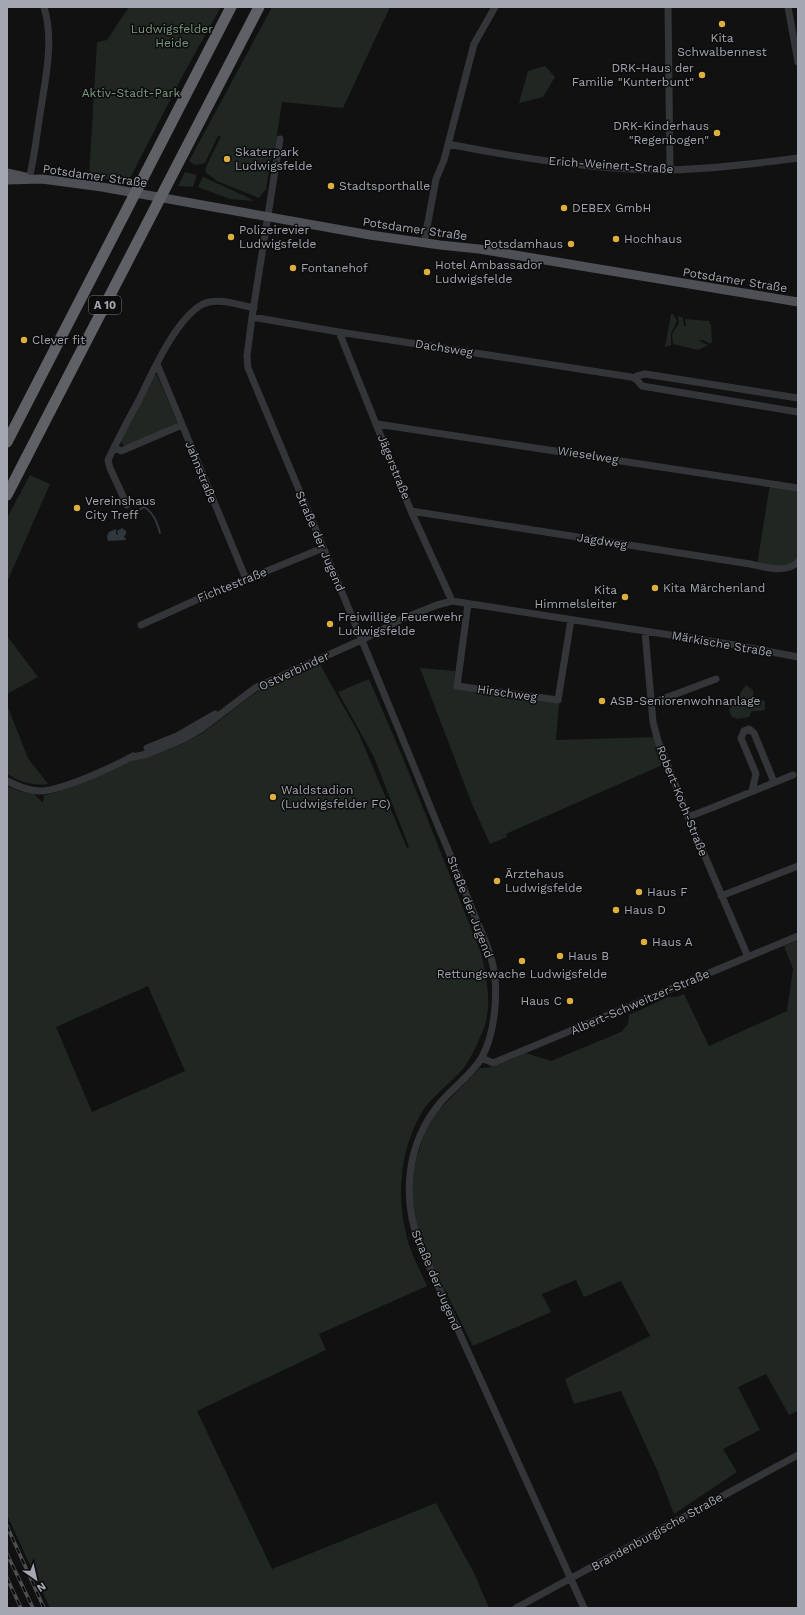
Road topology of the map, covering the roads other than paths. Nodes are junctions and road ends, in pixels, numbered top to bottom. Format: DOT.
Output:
graph roads {
  1 [pos="44,7"];
  2 [pos="231,7"];
  3 [pos="259,7"];
  4 [pos="495,7"];
  5 [pos="668,7"];
  6 [pos="788,7"];
  7 [pos="798,62"];
  8 [pos="280,139"];
  9 [pos="448,144"];
  10 [pos="798,158"];
  11 [pos="670,169"];
  12 [pos="7,173"];
  13 [pos="29,179"];
  14 [pos="7,180"];
  15 [pos="268,217"];
  16 [pos="424,243"];
  17 [pos="798,302"];
  18 [pos="254,308"];
  19 [pos="252,317"];
  20 [pos="339,332"];
  21 [pos="157,364"];
  22 [pos="636,379"];
  23 [pos="798,398"];
  24 [pos="798,412"];
  25 [pos="377,424"];
  26 [pos="182,425"];
  27 [pos="7,442"];
  28 [pos="114,447"];
  29 [pos="798,488"];
  30 [pos="7,495"];
  31 [pos="127,505"];
  32 [pos="411,511"];
  33 [pos="323,548"];
  34 [pos="796,564"];
  35 [pos="246,580"];
  36 [pos="452,601"];
  37 [pos="468,604"];
  38 [pos="571,620"];
  39 [pos="141,625"];
  40 [pos="645,632"];
  41 [pos="361,640"];
  42 [pos="798,657"];
  43 [pos="716,679"];
  44 [pos="652,703"];
  45 [pos="793,776"];
  46 [pos="7,781"];
  47 [pos="774,782"];
  48 [pos="752,791"];
  49 [pos="688,817"];
  50 [pos="798,866"];
  51 [pos="721,896"];
  52 [pos="798,936"];
  53 [pos="748,957"];
  54 [pos="482,1058"];
  55 [pos="798,1456"];
  56 [pos="570,1579"];
  57 [pos="516,1608"];
  58 [pos="584,1608"];
  1 -- 13 [label="street"];
  2 -- 27 [label="highway, A 10, bridge"];
  3 -- 30 [label="highway, A 10, bridge"];
  4 -- 9 [label="street"];
  5 -- 11 [label="street"];
  6 -- 7 [label="street"];
  8 -- 15 [label="street, Straße der Jugend"];
  9 -- 11 [label="street, Erich-Weinert-Straße"];
  9 -- 16 [label="street"];
  10 -- 11 [label="street, Erich-Weinert-Straße"];
  12 -- 13 [label="main road, Potsdamer Straße"];
  13 -- 14 [label="main road, Potsdamer Straße"];
  13 -- 15 [label="main road, Potsdamer Straße"];
  15 -- 16 [label="main road, Potsdamer Straße"];
  15 -- 18 [label="street, Straße der Jugend"];
  16 -- 17 [label="main road, Potsdamer Straße"];
  18 -- 19 [label="street, Straße der Jugend"];
  18 -- 21 [label="street"];
  19 -- 20 [label="street, Dachsweg"];
  19 -- 33 [label="street, Straße der Jugend"];
  20 -- 22 [label="street, Dachsweg"];
  20 -- 25 [label="street, Jägerstraße"];
  21 -- 26 [label="street, Jahnstraße"];
  21 -- 28 [label="street"];
  22 -- 23 [label="street, Dachsweg"];
  22 -- 24 [label="street, Dachsweg"];
  25 -- 29 [label="street, Wieselweg"];
  25 -- 32 [label="street, Jägerstraße"];
  26 -- 28 [label="street"];
  26 -- 35 [label="street, Jahnstraße"];
  28 -- 31 [label="street"];
  32 -- 34 [label="street, Jagdweg"];
  32 -- 36 [label="street, Jägerstraße"];
  33 -- 35 [label="street, Fichtestraße"];
  33 -- 41 [label="street, Straße der Jugend"];
  35 -- 39 [label="street, Fichtestraße"];
  36 -- 37 [label="street"];
  36 -- 41 [label="street"];
  37 -- 38 [label="street"];
  37 -- 38 [label="street, Hirschweg"];
  38 -- 40 [label="street"];
  40 -- 42 [label="street, Märkische Straße"];
  40 -- 44 [label="street, Robert-Koch-Straße"];
  41 -- 46 [label="street, Ostverbinder"];
  41 -- 54 [label="street, Straße der Jugend"];
  43 -- 44 [label="street"];
  44 -- 49 [label="street, Robert-Koch-Straße"];
  45 -- 47 [label="street"];
  47 -- 48 [label="street"];
  47 -- 48 [label="street"];
  48 -- 49 [label="street"];
  49 -- 51 [label="street, Robert-Koch-Straße"];
  50 -- 51 [label="street"];
  51 -- 53 [label="street, Robert-Koch-Straße"];
  52 -- 53 [label="street, Albert-Schweitzer-Straße"];
  53 -- 54 [label="street, Albert-Schweitzer-Straße"];
  54 -- 56 [label="street, Straße der Jugend"];
  55 -- 56 [label="street, Brandenburgische Straße"];
  56 -- 57 [label="street, Brandenburgische Straße"];
  56 -- 58 [label="street, Straße der Jugend"];
}
